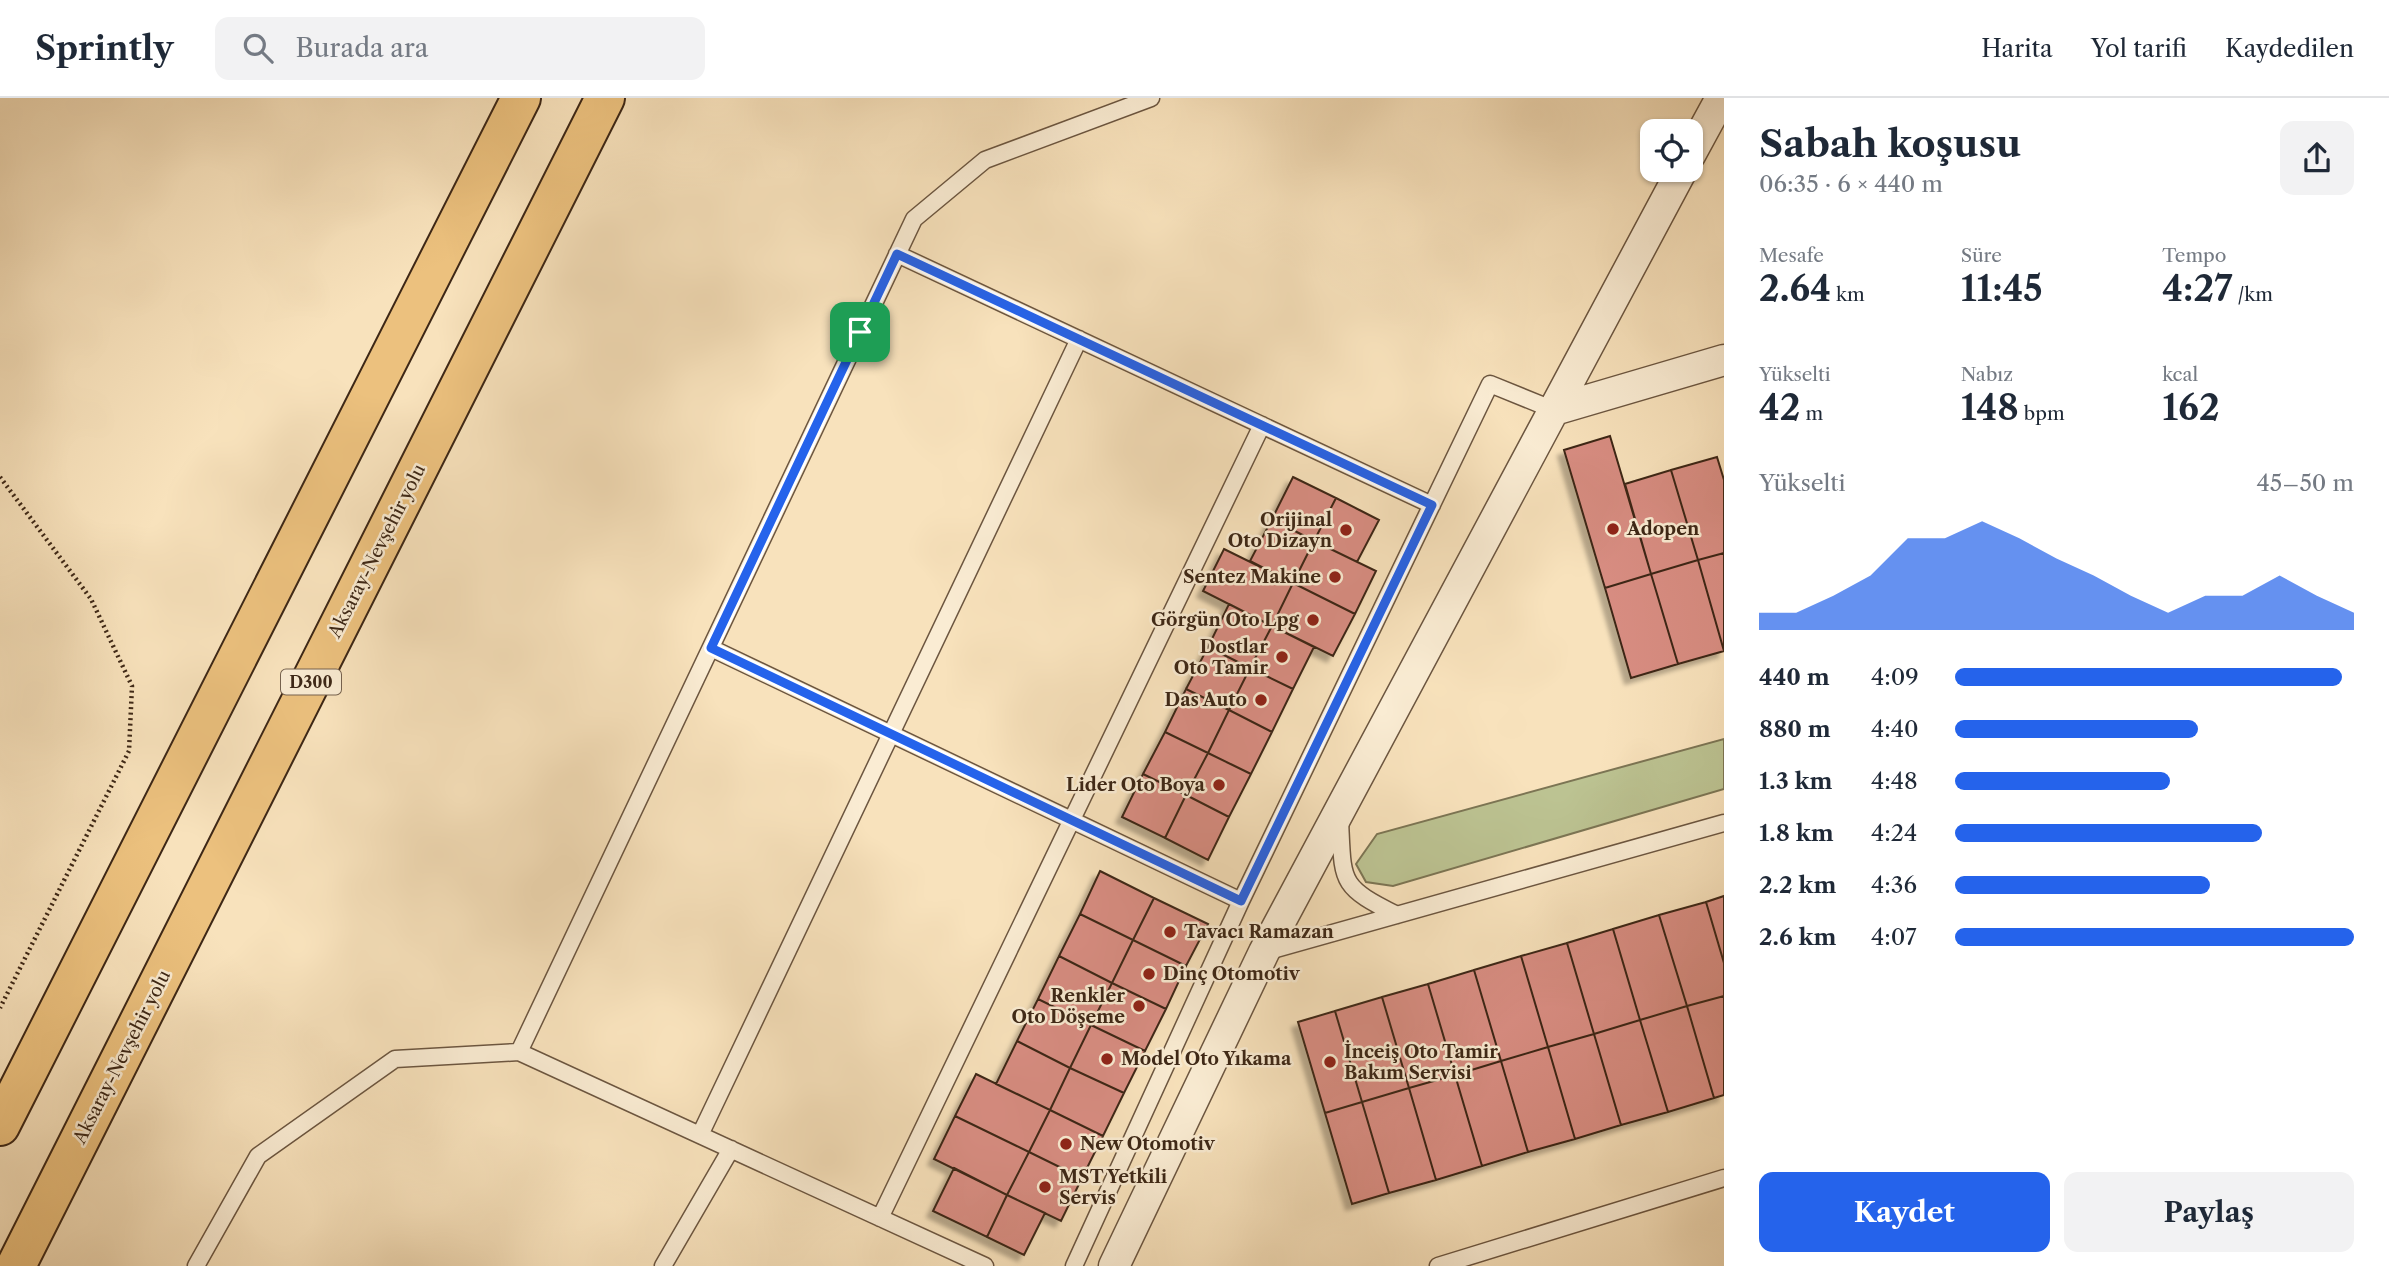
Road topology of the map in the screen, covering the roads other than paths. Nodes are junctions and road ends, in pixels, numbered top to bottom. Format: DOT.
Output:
graph roads {
  1 [pos="521,98"];
  2 [pos="605,98"];
  3 [pos="1151,98"];
  4 [pos="1721,98"];
  5 [pos="1703,131"];
  6 [pos="1676,182"];
  7 [pos="897,254"];
  8 [pos="1079,339"];
  9 [pos="1724,360"];
  10 [pos="1554,410"];
  11 [pos="1262,425"];
  12 [pos="1432,505"];
  13 [pos="711,648"];
  14 [pos="891,734"];
  15 [pos="1339,812"];
  16 [pos="1072,820"];
  17 [pos="1724,822"];
  18 [pos="1241,901"];
  19 [pos="1397,915"];
  20 [pos="1264,952"];
  21 [pos="519,1052"];
  22 [pos="0,1126"];
  23 [pos="700,1135"];
  24 [pos="730,1149"];
  25 [pos="1724,1178"];
  26 [pos="880,1218"];
  27 [pos="16,1266"];
  28 [pos="196,1266"];
  29 [pos="663,1266"];
  30 [pos="985,1266"];
  31 [pos="1073,1266"];
  32 [pos="1114,1266"];
  33 [pos="1438,1266"];
  1 -- 22 [label="highway"];
  2 -- 27 [label="highway, Aksaray-Nevşehir yolu / D300"];
  3 -- 7 [label="lane"];
  4 -- 5 [label="street"];
  6 -- 10 [label="street"];
  7 -- 8 [label="lane"];
  7 -- 13 [label="lane"];
  8 -- 11 [label="lane"];
  8 -- 14 [label="lane"];
  9 -- 10 [label="street"];
  10 -- 12 [label="lane"];
  10 -- 15 [label="street"];
  11 -- 12 [label="lane"];
  11 -- 16 [label="lane"];
  12 -- 18 [label="lane"];
  13 -- 14 [label="lane"];
  13 -- 21 [label="lane"];
  14 -- 16 [label="lane"];
  14 -- 23 [label="lane"];
  15 -- 19 [label="lane"];
  15 -- 20 [label="street"];
  16 -- 18 [label="lane"];
  16 -- 26 [label="lane"];
  17 -- 19 [label="lane"];
  18 -- 31 [label="lane"];
  19 -- 20 [label="lane"];
  20 -- 32 [label="street"];
  21 -- 23 [label="lane"];
  21 -- 28 [label="lane"];
  23 -- 24 [label="lane"];
  24 -- 26 [label="lane"];
  24 -- 29 [label="lane"];
  25 -- 33 [label="lane"];
  26 -- 30 [label="lane"];
}
